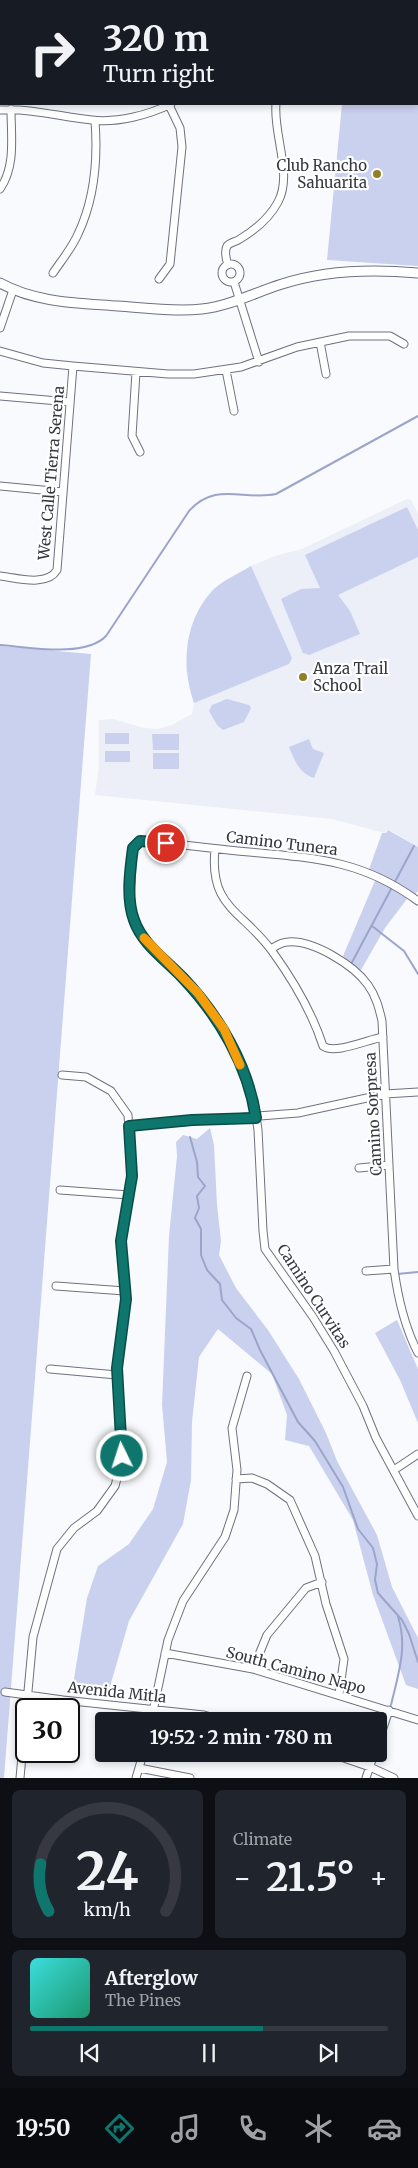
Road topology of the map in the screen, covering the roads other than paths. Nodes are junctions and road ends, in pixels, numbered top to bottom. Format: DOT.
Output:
graph roads {
  1 [pos="168,105"];
  2 [pos="170,105"];
  3 [pos="276,105"];
  4 [pos="11,109"];
  5 [pos="0,110"];
  6 [pos="95,121"];
  7 [pos="0,189"];
  8 [pos="228,264"];
  9 [pos="53,273"];
  10 [pos="418,273"];
  11 [pos="159,279"];
  12 [pos="0,282"];
  13 [pos="234,282"];
  14 [pos="13,290"];
  15 [pos="240,300"];
  16 [pos="0,328"];
  17 [pos="320,342"];
  18 [pos="404,344"];
  19 [pos="0,351"];
  20 [pos="259,362"];
  21 [pos="73,366"];
  22 [pos="226,370"];
  23 [pos="136,372"];
  24 [pos="326,374"];
  25 [pos="0,396"];
  26 [pos="70,402"];
  27 [pos="234,411"];
  28 [pos="140,452"];
  29 [pos="0,486"];
  30 [pos="64,492"];
  31 [pos="0,576"];
  32 [pos="136,844"];
  33 [pos="215,848"];
  34 [pos="418,900"];
  35 [pos="271,950"];
  36 [pos="383,1038"];
  37 [pos="62,1075"];
  38 [pos="418,1092"];
  39 [pos="385,1094"];
  40 [pos="256,1118"];
  41 [pos="129,1126"];
  42 [pos="389,1165"];
  43 [pos="360,1168"];
  44 [pos="60,1190"];
  45 [pos="128,1195"];
  46 [pos="394,1269"];
  47 [pos="366,1271"];
  48 [pos="56,1286"];
  49 [pos="125,1291"];
  50 [pos="418,1353"];
  51 [pos="50,1369"];
  52 [pos="117,1376"];
  53 [pos="247,1376"];
  54 [pos="418,1454"];
  55 [pos="394,1470"];
  56 [pos="236,1479"];
  57 [pos="418,1516"];
  58 [pos="322,1582"];
  59 [pos="165,1653"];
  60 [pos="253,1669"];
  61 [pos="6,1692"];
  62 [pos="339,1694"];
  63 [pos="27,1695"];
  64 [pos="154,1710"];
  65 [pos="389,1710"];
  66 [pos="174,1712"];
  67 [pos="387,1716"];
  68 [pos="418,1720"];
  69 [pos="141,1762"];
  70 [pos="355,1762"];
  71 [pos="372,1762"];
  72 [pos="370,1767"];
  73 [pos="139,1768"];
  74 [pos="20,1778"];
  75 [pos="136,1778"];
  76 [pos="190,1778"];
  77 [pos="366,1778"];
  78 [pos="394,1778"];
  1 -- 6 [label="street"];
  2 -- 11 [label="street"];
  3 -- 8 [label="street"];
  4 -- 5 [label="street"];
  4 -- 6 [label="street"];
  4 -- 7 [label="street"];
  6 -- 9 [label="street"];
  8 -- 13 [label="street"];
  8 -- 13 [label="street"];
  10 -- 15 [label="street"];
  12 -- 14 [label="street"];
  13 -- 15 [label="street"];
  14 -- 15 [label="street"];
  14 -- 16 [label="street"];
  15 -- 20 [label="street"];
  17 -- 18 [label="street"];
  17 -- 20 [label="street"];
  17 -- 24 [label="street"];
  19 -- 21 [label="street"];
  20 -- 22 [label="street"];
  21 -- 23 [label="street"];
  21 -- 26 [label="street, West Calle Tierra Serena"];
  22 -- 23 [label="street"];
  22 -- 27 [label="street"];
  23 -- 28 [label="street"];
  25 -- 26 [label="street"];
  26 -- 30 [label="street, West Calle Tierra Serena"];
  29 -- 30 [label="street"];
  30 -- 31 [label="street, West Calle Tierra Serena"];
  32 -- 33 [label="street, Camino Tunera"];
  32 -- 40 [label="street, Camino Curvitas"];
  33 -- 34 [label="street, Camino Tunera"];
  33 -- 35 [label="street"];
  35 -- 36 [label="street, Camino Sorpresa"];
  35 -- 36 [label="street"];
  36 -- 39 [label="street, Camino Sorpresa"];
  37 -- 41 [label="street"];
  38 -- 39 [label="street"];
  39 -- 40 [label="street"];
  39 -- 42 [label="street, Camino Sorpresa"];
  40 -- 41 [label="street"];
  40 -- 55 [label="street, Camino Curvitas"];
  41 -- 45 [label="street"];
  42 -- 43 [label="street"];
  42 -- 46 [label="street, Camino Sorpresa"];
  44 -- 45 [label="street"];
  45 -- 49 [label="street"];
  46 -- 47 [label="street"];
  46 -- 50 [label="street, Camino Sorpresa"];
  48 -- 49 [label="street"];
  49 -- 52 [label="street"];
  51 -- 52 [label="street"];
  52 -- 63 [label="street"];
  53 -- 56 [label="street"];
  54 -- 55 [label="street"];
  55 -- 57 [label="street, Camino Curvitas"];
  56 -- 58 [label="street"];
  56 -- 59 [label="street"];
  58 -- 60 [label="street"];
  58 -- 62 [label="street"];
  59 -- 60 [label="street, South Camino Napo"];
  59 -- 64 [label="street"];
  60 -- 62 [label="street, South Camino Napo"];
  61 -- 63 [label="street, Avenida Mitla"];
  62 -- 65 [label="street, South Camino Napo"];
  63 -- 64 [label="street, Avenida Mitla"];
  63 -- 74 [label="street"];
  64 -- 66 [label="street, Avenida Mitla"];
  65 -- 67 [label="street"];
  65 -- 68 [label="street, South Camino Napo"];
  69 -- 73 [label="street"];
  70 -- 72 [label="street"];
  71 -- 72 [label="street"];
  72 -- 77 [label="street"];
  72 -- 78 [label="street"];
  73 -- 75 [label="street"];
  73 -- 76 [label="street"];
}
